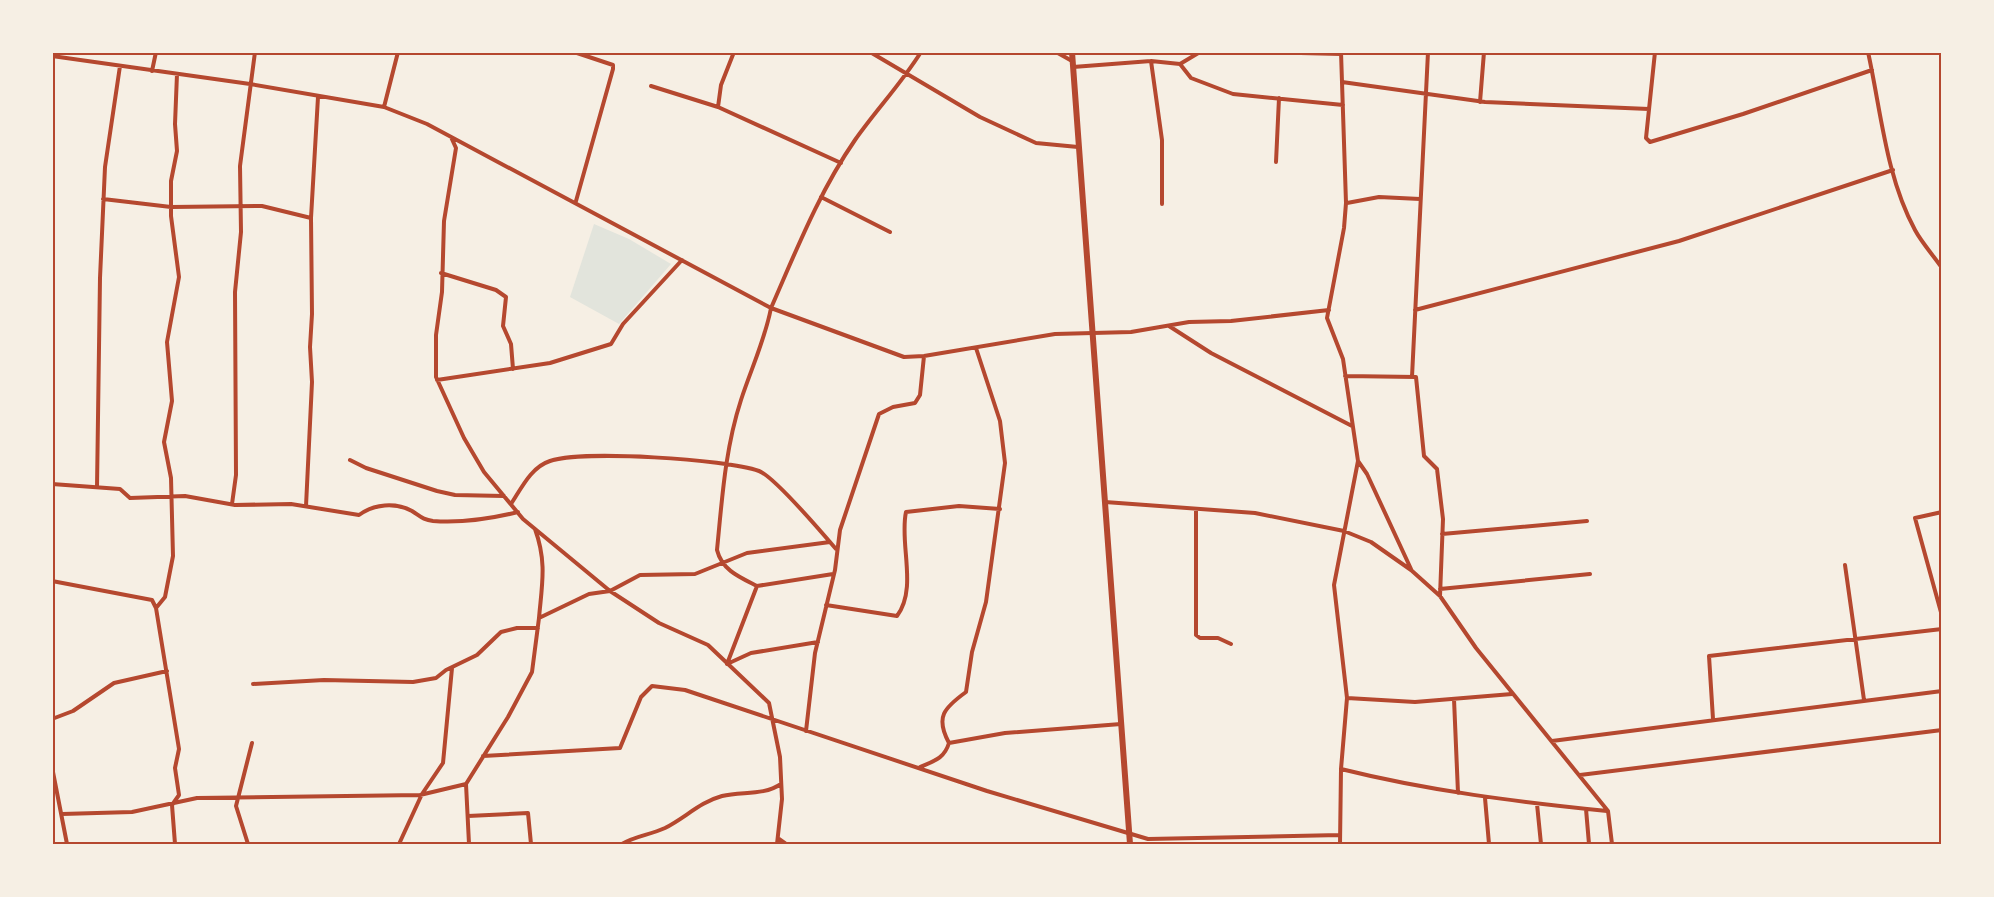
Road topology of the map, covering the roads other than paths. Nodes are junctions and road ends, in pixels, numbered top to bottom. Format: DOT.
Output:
graph roads {
  1 [pos="156,52"];
  2 [pos="255,52"];
  3 [pos="398,52"];
  4 [pos="574,52"];
  5 [pos="734,52"];
  6 [pos="870,52"];
  7 [pos="921,52"];
  8 [pos="1056,52"];
  9 [pos="1072,52"];
  10 [pos="1200,52"];
  11 [pos="1263,52"];
  12 [pos="1428,52"];
  13 [pos="1484,52"];
  14 [pos="1655,52"];
  15 [pos="1863,52"];
  16 [pos="1341,53"];
  17 [pos="1869,54"];
  18 [pos="52,56"];
  19 [pos="1151,61"];
  20 [pos="1072,64"];
  21 [pos="1180,64"];
  22 [pos="120,66"];
  23 [pos="152,70"];
  24 [pos="1872,70"];
  25 [pos="908,73"];
  26 [pos="177,74"];
  27 [pos="1342,82"];
  28 [pos="250,84"];
  29 [pos="651,86"];
  30 [pos="1424,94"];
  31 [pos="318,97"];
  32 [pos="1279,98"];
  33 [pos="1480,102"];
  34 [pos="1343,105"];
  35 [pos="384,107"];
  36 [pos="718,107"];
  37 [pos="1649,110"];
  38 [pos="451,136"];
  39 [pos="1078,147"];
  40 [pos="1276,162"];
  41 [pos="841,163"];
  42 [pos="1893,170"];
  43 [pos="821,197"];
  44 [pos="103,199"];
  45 [pos="1420,199"];
  46 [pos="576,202"];
  47 [pos="1346,203"];
  48 [pos="1162,204"];
  49 [pos="171,207"];
  50 [pos="240,207"];
  51 [pos="311,218"];
  52 [pos="890,232"];
  53 [pos="682,260"];
  54 [pos="1941,268"];
  55 [pos="441,273"];
  56 [pos="771,308"];
  57 [pos="1329,310"];
  58 [pos="1415,310"];
  59 [pos="1169,326"];
  60 [pos="1093,332"];
  61 [pos="976,348"];
  62 [pos="924,356"];
  63 [pos="513,369"];
  64 [pos="1345,376"];
  65 [pos="1412,377"];
  66 [pos="437,380"];
  67 [pos="1352,426"];
  68 [pos="350,460"];
  69 [pos="1358,461"];
  70 [pos="725,465"];
  71 [pos="52,484"];
  72 [pos="97,487"];
  73 [pos="504,496"];
  74 [pos="171,497"];
  75 [pos="1104,502"];
  76 [pos="231,504"];
  77 [pos="511,504"];
  78 [pos="306,506"];
  79 [pos="1000,509"];
  80 [pos="1196,509"];
  81 [pos="518,512"];
  82 [pos="1941,512"];
  83 [pos="1587,521"];
  84 [pos="535,529"];
  85 [pos="1344,531"];
  86 [pos="1442,534"];
  87 [pos="830,542"];
  88 [pos="837,550"];
  89 [pos="723,563"];
  90 [pos="1845,565"];
  91 [pos="1411,570"];
  92 [pos="834,574"];
  93 [pos="1590,574"];
  94 [pos="52,581"];
  95 [pos="757,586"];
  96 [pos="1440,589"];
  97 [pos="610,591"];
  98 [pos="1440,596"];
  99 [pos="826,605"];
  100 [pos="156,608"];
  101 [pos="1941,616"];
  102 [pos="539,618"];
  103 [pos="538,628"];
  104 [pos="1941,629"];
  105 [pos="1856,640"];
  106 [pos="818,642"];
  107 [pos="1231,644"];
  108 [pos="727,664"];
  109 [pos="452,668"];
  110 [pos="167,671"];
  111 [pos="253,684"];
  112 [pos="1941,691"];
  113 [pos="1512,694"];
  114 [pos="1347,698"];
  115 [pos="1454,699"];
  116 [pos="1864,700"];
  117 [pos="52,719"];
  118 [pos="773,719"];
  119 [pos="1713,719"];
  120 [pos="1121,724"];
  121 [pos="1941,730"];
  122 [pos="806,731"];
  123 [pos="1551,741"];
  124 [pos="252,743"];
  125 [pos="948,743"];
  126 [pos="483,756"];
  127 [pos="52,767"];
  128 [pos="918,768"];
  129 [pos="1341,769"];
  130 [pos="1579,775"];
  131 [pos="466,784"];
  132 [pos="781,784"];
  133 [pos="1458,793"];
  134 [pos="422,794"];
  135 [pos="237,797"];
  136 [pos="1485,798"];
  137 [pos="1537,804"];
  138 [pos="172,805"];
  139 [pos="1586,808"];
  140 [pos="1608,811"];
  141 [pos="62,814"];
  142 [pos="468,816"];
  143 [pos="1129,834"];
  144 [pos="1340,835"];
  145 [pos="778,838"];
  146 [pos="67,844"];
  147 [pos="175,844"];
  148 [pos="248,844"];
  149 [pos="399,844"];
  150 [pos="469,844"];
  151 [pos="531,844"];
  152 [pos="621,844"];
  153 [pos="777,844"];
  154 [pos="786,844"];
  155 [pos="1130,844"];
  156 [pos="1340,844"];
  157 [pos="1490,844"];
  158 [pos="1541,844"];
  159 [pos="1589,844"];
  160 [pos="1612,844"];
  1 -- 23 [label="street"];
  2 -- 28 [label="street"];
  3 -- 35 [label="street"];
  4 -- 46 [label="street"];
  5 -- 36 [label="street"];
  6 -- 25 [label="street"];
  7 -- 25 [label="street"];
  8 -- 20 [label="street"];
  9 -- 20 [label="main road"];
  10 -- 21 [label="street"];
  11 -- 16 [label="street"];
  12 -- 30 [label="street"];
  13 -- 33 [label="street"];
  14 -- 37 [label="street"];
  15 -- 17 [label="street"];
  16 -- 27 [label="street"];
  17 -- 24 [label="street"];
  18 -- 22 [label="street"];
  19 -- 20 [label="street"];
  19 -- 21 [label="street"];
  19 -- 48 [label="street"];
  20 -- 39 [label="main road"];
  21 -- 32 [label="street"];
  22 -- 23 [label="street"];
  22 -- 44 [label="street"];
  23 -- 26 [label="street"];
  24 -- 37 [label="street"];
  24 -- 42 [label="street"];
  25 -- 39 [label="street"];
  25 -- 41 [label="street"];
  26 -- 28 [label="street"];
  26 -- 49 [label="street"];
  27 -- 30 [label="street"];
  27 -- 34 [label="street"];
  28 -- 31 [label="street"];
  28 -- 50 [label="street"];
  29 -- 36 [label="street"];
  30 -- 33 [label="street"];
  30 -- 45 [label="street"];
  31 -- 35 [label="street"];
  31 -- 51 [label="street"];
  32 -- 34 [label="street"];
  32 -- 40 [label="street"];
  33 -- 37 [label="street"];
  34 -- 47 [label="street"];
  35 -- 38 [label="street"];
  36 -- 41 [label="street"];
  38 -- 46 [label="street"];
  38 -- 55 [label="street"];
  39 -- 60 [label="main road"];
  41 -- 43 [label="street"];
  42 -- 54 [label="street"];
  42 -- 58 [label="street"];
  43 -- 52 [label="street"];
  43 -- 56 [label="street"];
  44 -- 49 [label="street"];
  44 -- 72 [label="street"];
  45 -- 47 [label="street"];
  45 -- 58 [label="street"];
  46 -- 53 [label="street"];
  47 -- 57 [label="street"];
  49 -- 50 [label="street"];
  49 -- 74 [label="street"];
  50 -- 51 [label="street"];
  50 -- 76 [label="street"];
  51 -- 78 [label="street"];
  53 -- 56 [label="street"];
  53 -- 63 [label="street"];
  55 -- 63 [label="street"];
  55 -- 66 [label="street"];
  56 -- 62 [label="street"];
  56 -- 70 [label="street"];
  57 -- 59 [label="street"];
  57 -- 64 [label="street"];
  58 -- 65 [label="street"];
  59 -- 60 [label="street"];
  59 -- 67 [label="street"];
  60 -- 61 [label="street"];
  60 -- 75 [label="main road"];
  61 -- 62 [label="street"];
  61 -- 79 [label="street"];
  62 -- 88 [label="street"];
  63 -- 66 [label="street"];
  64 -- 65 [label="street"];
  64 -- 67 [label="street"];
  65 -- 86 [label="street"];
  66 -- 73 [label="street"];
  67 -- 69 [label="street"];
  68 -- 73 [label="street"];
  69 -- 85 [label="street"];
  69 -- 91 [label="street"];
  70 -- 77 [label="street"];
  70 -- 87 [label="street"];
  70 -- 89 [label="street"];
  71 -- 72 [label="street"];
  72 -- 74 [label="street"];
  73 -- 77 [label="street"];
  74 -- 76 [label="street"];
  74 -- 100 [label="street"];
  75 -- 80 [label="street"];
  75 -- 120 [label="main road"];
  76 -- 78 [label="street"];
  77 -- 81 [label="street"];
  78 -- 81 [label="street"];
  79 -- 99 [label="street"];
  79 -- 125 [label="street"];
  80 -- 85 [label="street"];
  80 -- 107 [label="street"];
  81 -- 84 [label="street"];
  82 -- 101 [label="street"];
  83 -- 86 [label="street"];
  84 -- 97 [label="street"];
  84 -- 102 [label="street"];
  85 -- 91 [label="street"];
  85 -- 114 [label="street"];
  86 -- 96 [label="street"];
  87 -- 88 [label="street"];
  87 -- 89 [label="street"];
  88 -- 92 [label="street"];
  89 -- 95 [label="street"];
  89 -- 97 [label="street"];
  90 -- 105 [label="street"];
  91 -- 98 [label="street"];
  92 -- 95 [label="street"];
  92 -- 99 [label="street"];
  93 -- 96 [label="street"];
  94 -- 100 [label="street"];
  95 -- 108 [label="street"];
  96 -- 98 [label="street"];
  97 -- 102 [label="street"];
  97 -- 108 [label="street"];
  98 -- 113 [label="street"];
  99 -- 106 [label="street"];
  100 -- 110 [label="street"];
  102 -- 103 [label="street"];
  103 -- 109 [label="street"];
  103 -- 126 [label="street"];
  104 -- 105 [label="street"];
  105 -- 116 [label="street"];
  105 -- 119 [label="street"];
  106 -- 108 [label="street"];
  106 -- 122 [label="street"];
  108 -- 118 [label="street"];
  109 -- 111 [label="street"];
  109 -- 134 [label="street"];
  110 -- 117 [label="street"];
  110 -- 138 [label="street"];
  112 -- 116 [label="street"];
  113 -- 115 [label="street"];
  113 -- 123 [label="street"];
  114 -- 115 [label="street"];
  114 -- 129 [label="street"];
  115 -- 133 [label="street"];
  116 -- 119 [label="street"];
  118 -- 122 [label="street"];
  118 -- 126 [label="street"];
  118 -- 132 [label="street"];
  119 -- 123 [label="street"];
  120 -- 125 [label="street"];
  120 -- 143 [label="main road"];
  121 -- 130 [label="street"];
  122 -- 128 [label="street"];
  123 -- 130 [label="street"];
  124 -- 135 [label="street"];
  125 -- 128 [label="street"];
  126 -- 131 [label="street"];
  127 -- 141 [label="street"];
  128 -- 143 [label="street"];
  129 -- 133 [label="street"];
  129 -- 144 [label="street"];
  130 -- 140 [label="street"];
  131 -- 134 [label="street"];
  131 -- 142 [label="street"];
  132 -- 145 [label="street"];
  132 -- 152 [label="street"];
  133 -- 136 [label="street"];
  134 -- 135 [label="street"];
  134 -- 149 [label="street"];
  135 -- 138 [label="street"];
  135 -- 148 [label="street"];
  136 -- 137 [label="street"];
  136 -- 157 [label="street"];
  137 -- 139 [label="street"];
  137 -- 158 [label="street"];
  138 -- 141 [label="street"];
  138 -- 147 [label="street"];
  139 -- 140 [label="street"];
  139 -- 159 [label="street"];
  140 -- 160 [label="street"];
  141 -- 146 [label="street"];
  142 -- 150 [label="street"];
  142 -- 151 [label="street"];
  143 -- 144 [label="street"];
  143 -- 155 [label="main road"];
  144 -- 156 [label="street"];
  145 -- 153 [label="street"];
  145 -- 154 [label="street"];
}
